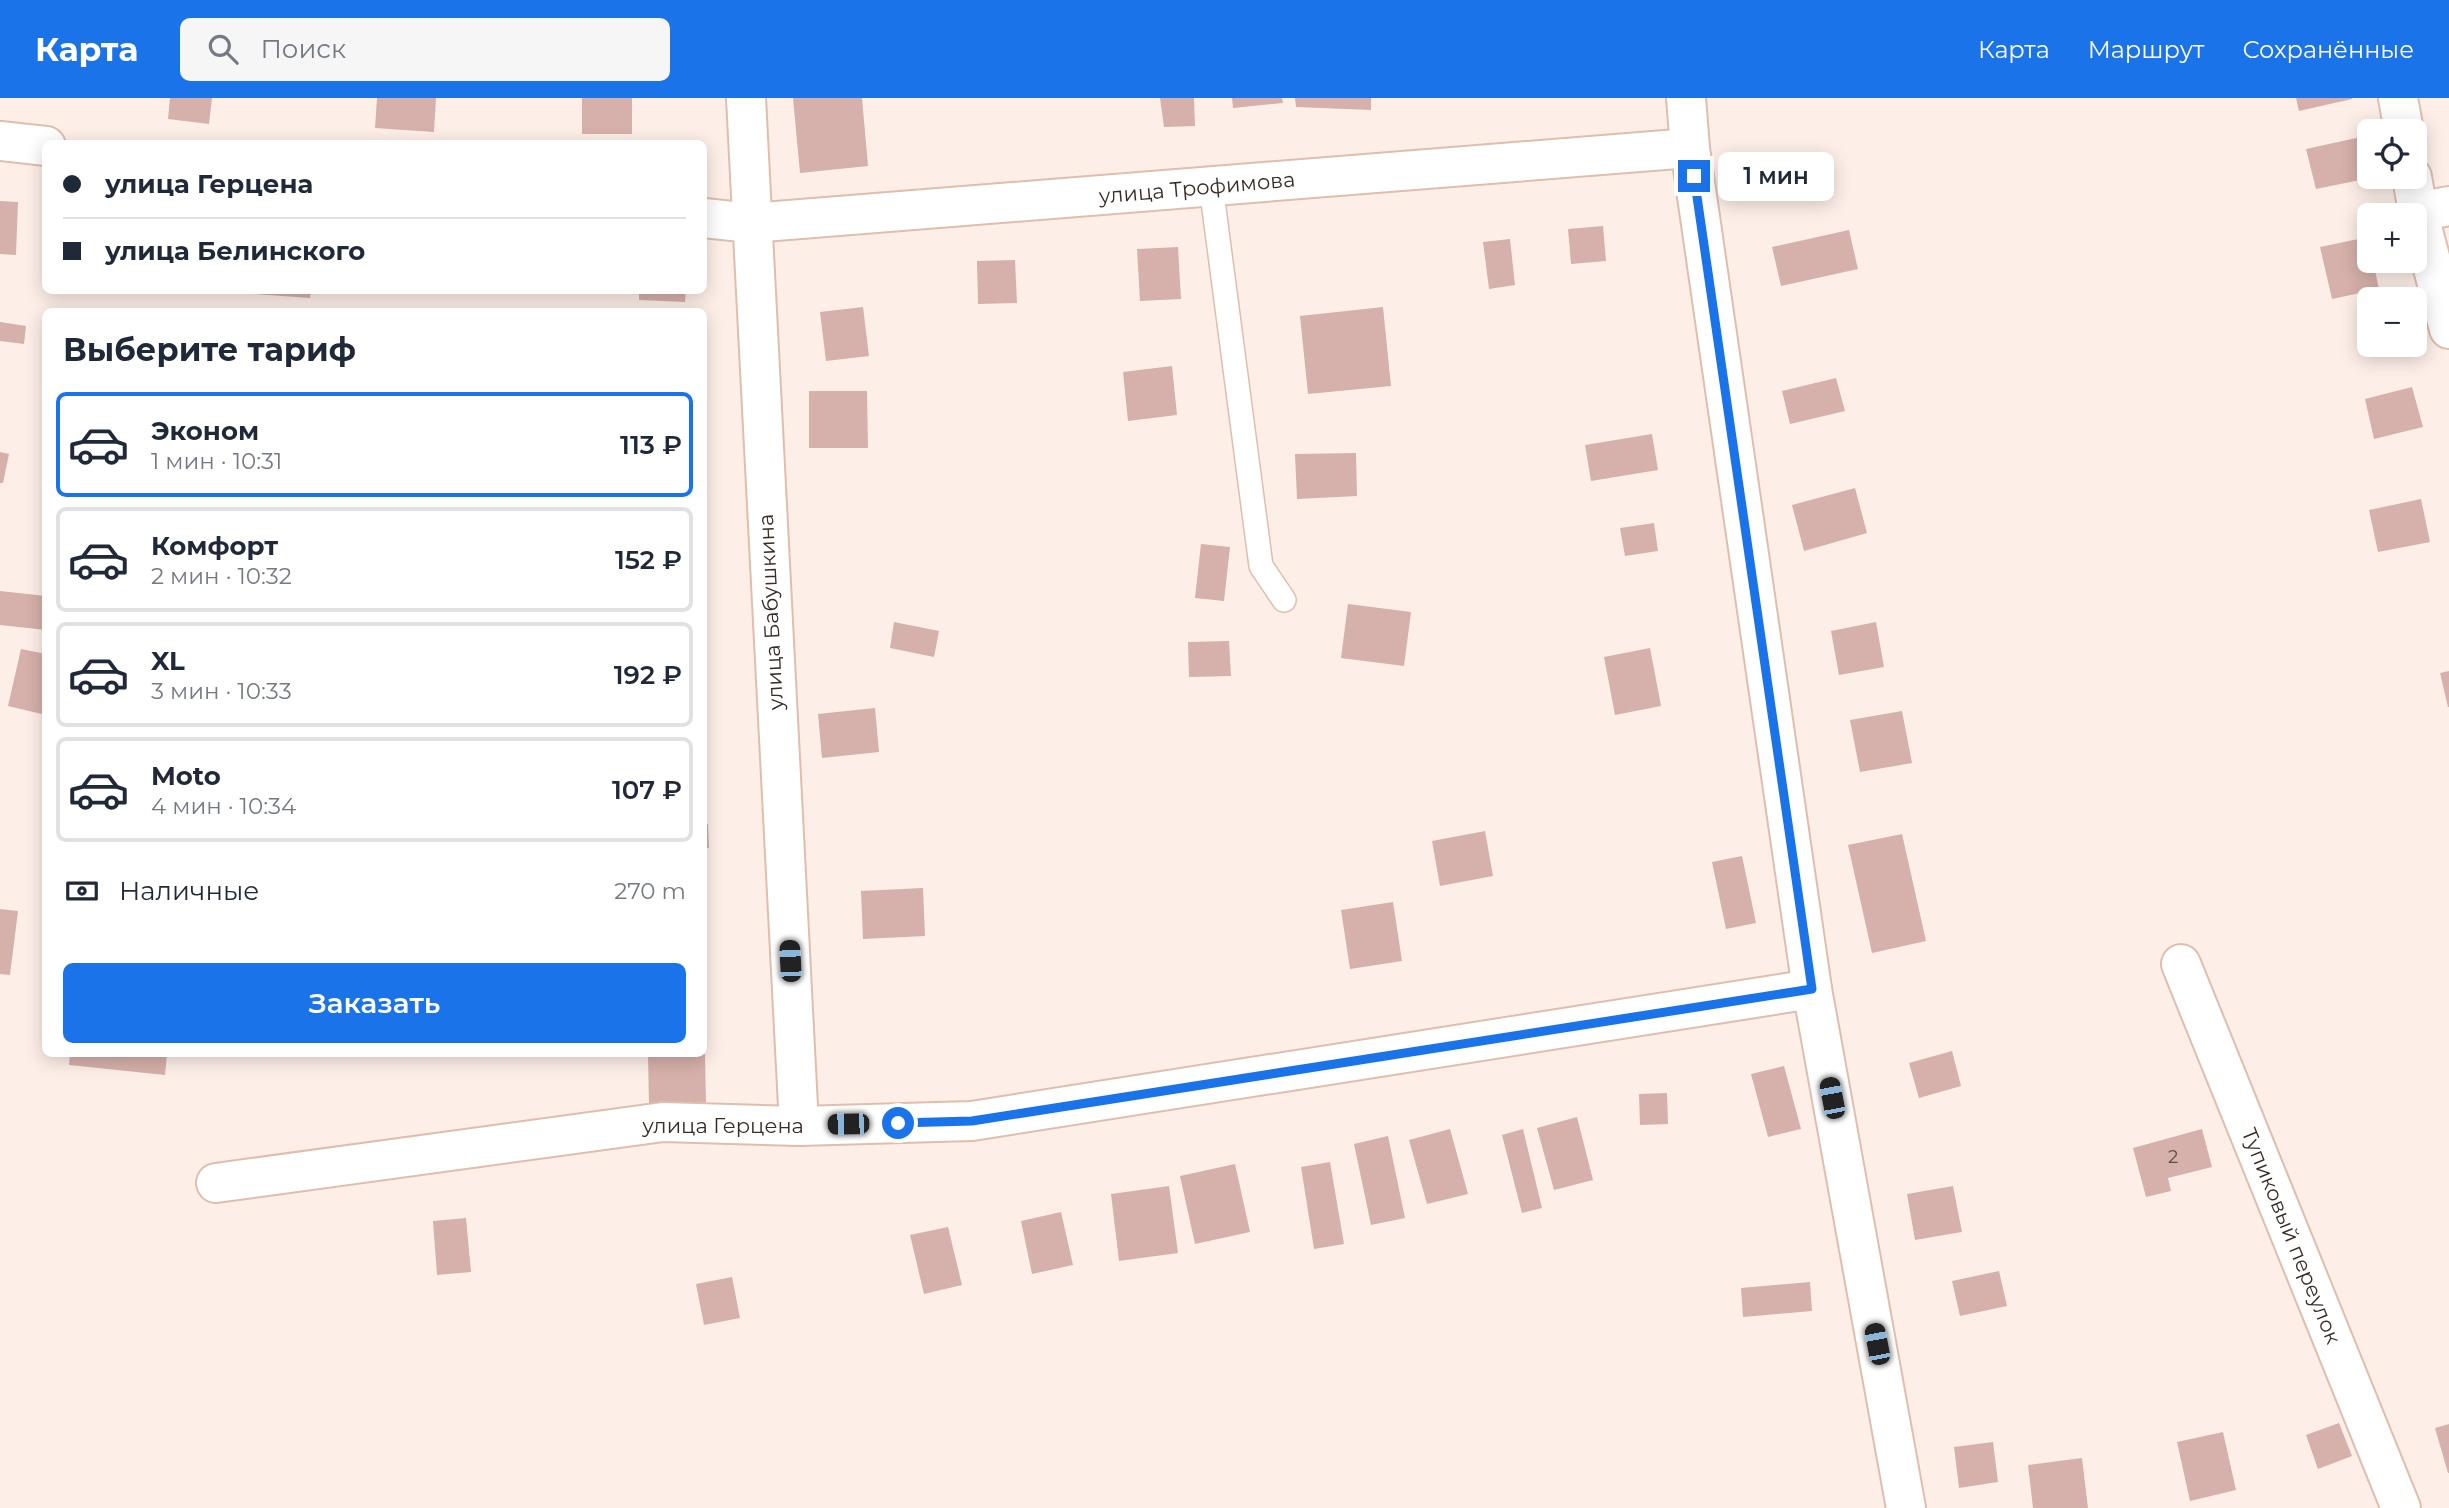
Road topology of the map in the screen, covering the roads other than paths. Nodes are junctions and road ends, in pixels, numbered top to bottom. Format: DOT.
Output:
graph roads {
  1 [pos="746,98"];
  2 [pos="1686,98"];
  3 [pos="2398,98"];
  4 [pos="2402,119"];
  5 [pos="0,141"];
  6 [pos="42,146"];
  7 [pos="1690,148"];
  8 [pos="1211,186"];
  9 [pos="2426,198"];
  10 [pos="707,218"];
  11 [pos="751,223"];
  12 [pos="2449,329"];
  13 [pos="1284,600"];
  14 [pos="2181,964"];
  15 [pos="1812,989"];
  16 [pos="799,1126"];
  17 [pos="216,1183"];
  18 [pos="1906,1508"];
  19 [pos="2401,1508"];
  1 -- 11 [label="street, улица Бабушкина"];
  2 -- 7 [label="street"];
  3 -- 4 [label="street"];
  5 -- 6 [label="street"];
  7 -- 8 [label="street, улица Трофимова"];
  7 -- 15 [label="street"];
  8 -- 11 [label="street, улица Трофимова"];
  8 -- 13 [label="lane"];
  9 -- 12 [label="street"];
  10 -- 11 [label="street, улица Трофимова"];
  11 -- 16 [label="street, улица Бабушкина"];
  14 -- 19 [label="street, Тупиковый переулок"];
  15 -- 16 [label="street, улица Герцена"];
  15 -- 18 [label="street"];
  16 -- 17 [label="street, улица Герцена"];
}
